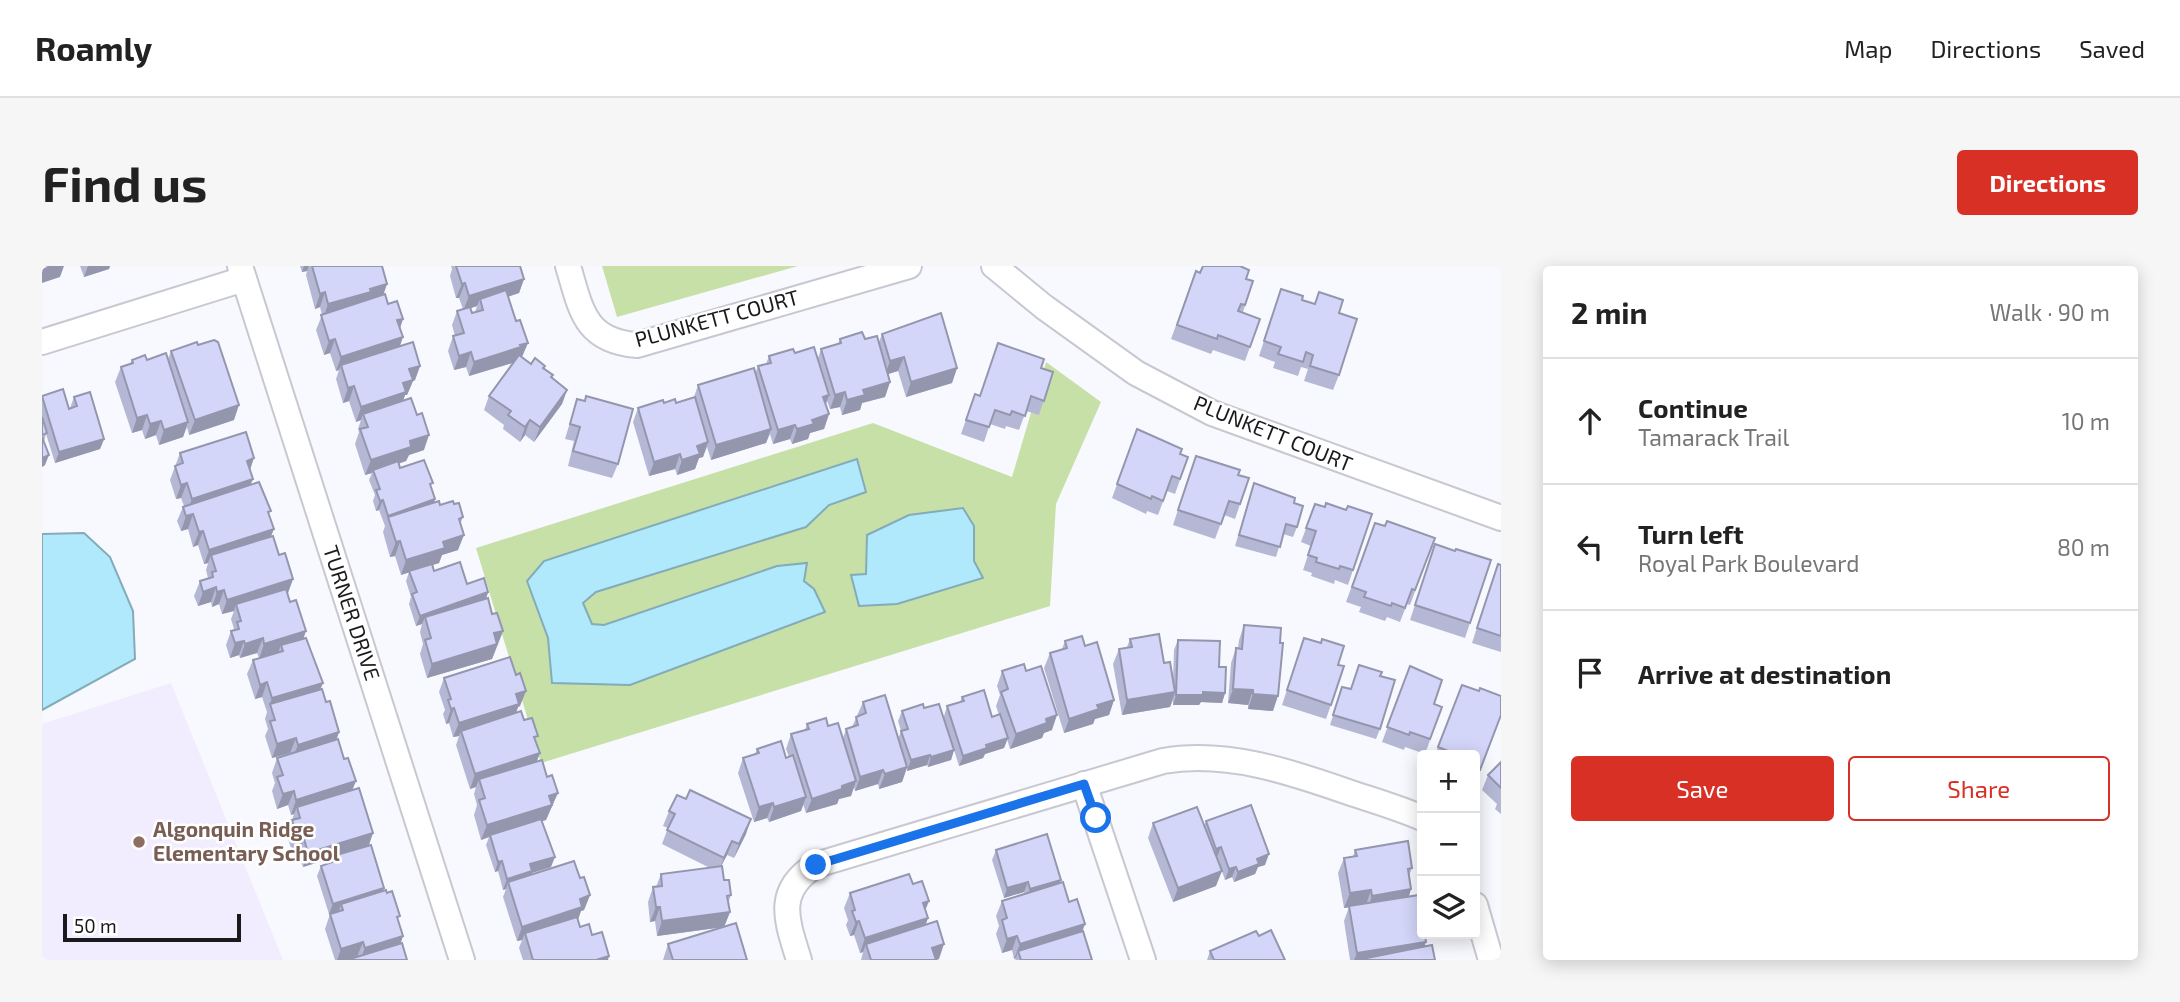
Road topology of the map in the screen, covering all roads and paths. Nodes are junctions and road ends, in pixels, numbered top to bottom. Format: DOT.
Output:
graph roads {
  1 [pos="568,266"];
  2 [pos="909,266"];
  3 [pos="994,266"];
  4 [pos="242,273"];
  5 [pos="42,342"];
  6 [pos="1501,518"];
  7 [pos="1084,784"];
  8 [pos="1417,816"];
  9 [pos="1480,922"];
  10 [pos="462,960"];
  11 [pos="799,960"];
  12 [pos="1143,960"];
  13 [pos="1491,960"];
  1 -- 2 [label="street, PLUNKETT COURT"];
  3 -- 6 [label="street, PLUNKETT COURT"];
  4 -- 5 [label="street"];
  4 -- 10 [label="street, TURNER DRIVE"];
  7 -- 8 [label="street"];
  7 -- 11 [label="street"];
  7 -- 12 [label="street"];
  9 -- 13 [label="street"];
}
